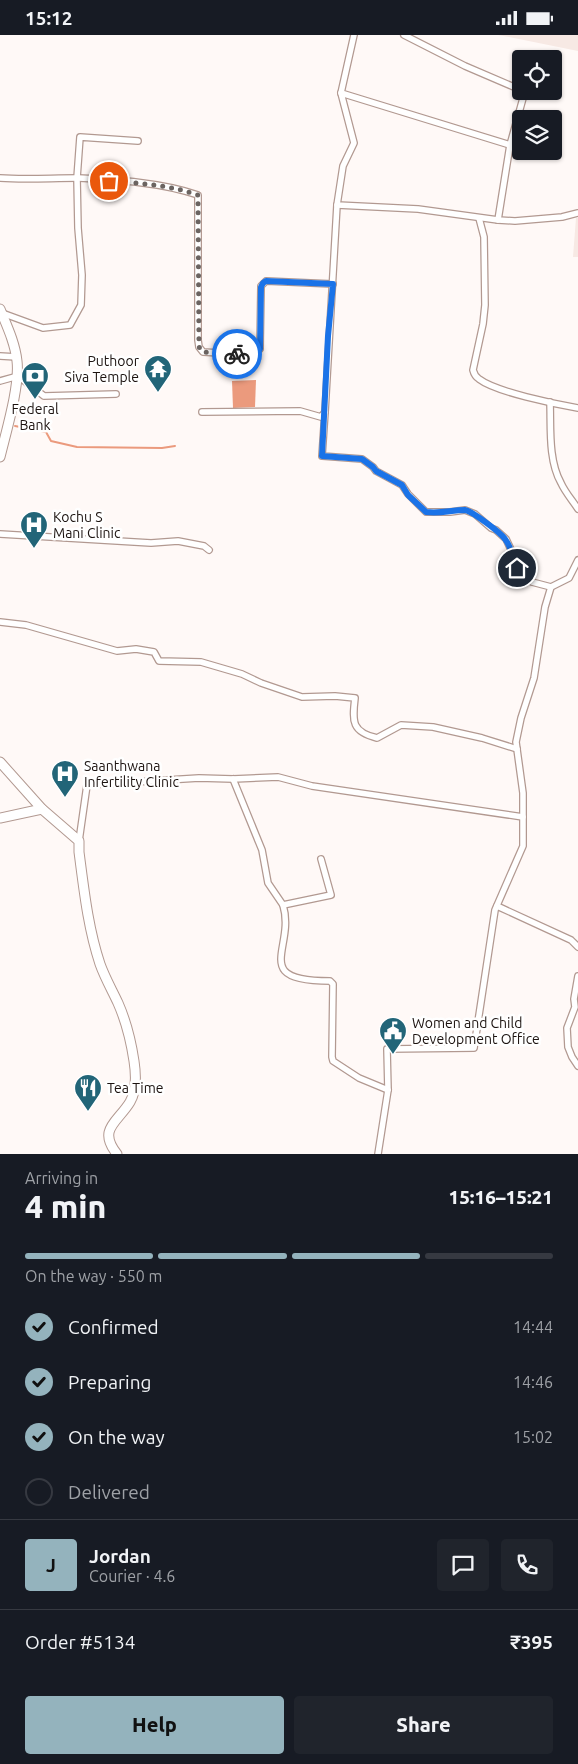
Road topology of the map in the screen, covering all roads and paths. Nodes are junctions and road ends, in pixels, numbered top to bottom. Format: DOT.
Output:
graph roads {
  1 [pos="354,35"];
  2 [pos="404,35"];
  3 [pos="512,86"];
  4 [pos="341,93"];
  5 [pos="521,100"];
  6 [pos="138,141"];
  7 [pos="510,145"];
  8 [pos="0,178"];
  9 [pos="77,179"];
  10 [pos="337,205"];
  11 [pos="578,213"];
  12 [pos="480,217"];
  13 [pos="498,220"];
  14 [pos="333,284"];
  15 [pos="1,311"];
  16 [pos="0,356"];
  17 [pos="16,357"];
  18 [pos="18,376"];
  19 [pos="0,381"];
  20 [pos="116,394"];
  21 [pos="550,402"];
  22 [pos="578,408"];
  23 [pos="202,412"];
  24 [pos="324,412"];
  25 [pos="0,455"];
  26 [pos="578,509"];
  27 [pos="0,533"];
  28 [pos="209,550"];
  29 [pos="578,560"];
  30 [pos="551,587"];
  31 [pos="0,622"];
  32 [pos="517,749"];
  33 [pos="0,762"];
  34 [pos="233,779"];
  35 [pos="42,809"];
  36 [pos="523,817"];
  37 [pos="0,818"];
  38 [pos="79,841"];
  39 [pos="321,859"];
  40 [pos="283,905"];
  41 [pos="497,906"];
  42 [pos="578,947"];
  43 [pos="578,976"];
  44 [pos="577,1007"];
  45 [pos="578,1066"];
  46 [pos="388,1091"];
  47 [pos="117,1154"];
  48 [pos="378,1154"];
  1 -- 4 [label="street"];
  2 -- 3 [label="street"];
  4 -- 7 [label="street"];
  4 -- 10 [label="street"];
  5 -- 7 [label="street"];
  6 -- 9 [label="street"];
  7 -- 13 [label="street"];
  8 -- 9 [label="street"];
  9 -- 14 [label="street"];
  9 -- 15 [label="street"];
  10 -- 12 [label="street"];
  10 -- 14 [label="street"];
  11 -- 13 [label="street"];
  12 -- 13 [label="street"];
  12 -- 21 [label="street"];
  14 -- 24 [label="street"];
  15 -- 17 [label="main road"];
  16 -- 17 [label="street"];
  17 -- 18 [label="main road"];
  18 -- 19 [label="street"];
  18 -- 20 [label="street"];
  18 -- 25 [label="main road"];
  21 -- 22 [label="street"];
  21 -- 26 [label="street"];
  23 -- 24 [label="street"];
  24 -- 30 [label="street"];
  27 -- 28 [label="street"];
  29 -- 30 [label="street"];
  30 -- 32 [label="street"];
  31 -- 32 [label="street"];
  32 -- 36 [label="street"];
  33 -- 35 [label="main road"];
  34 -- 36 [label="street"];
  34 -- 38 [label="street"];
  34 -- 40 [label="street"];
  35 -- 37 [label="main road"];
  35 -- 38 [label="main road"];
  36 -- 41 [label="street"];
  38 -- 47 [label="main road"];
  39 -- 40 [label="street"];
  40 -- 46 [label="street"];
  41 -- 42 [label="street"];
  41 -- 46 [label="street"];
  43 -- 44 [label="street"];
  44 -- 45 [label="street"];
  46 -- 48 [label="street"];
}
